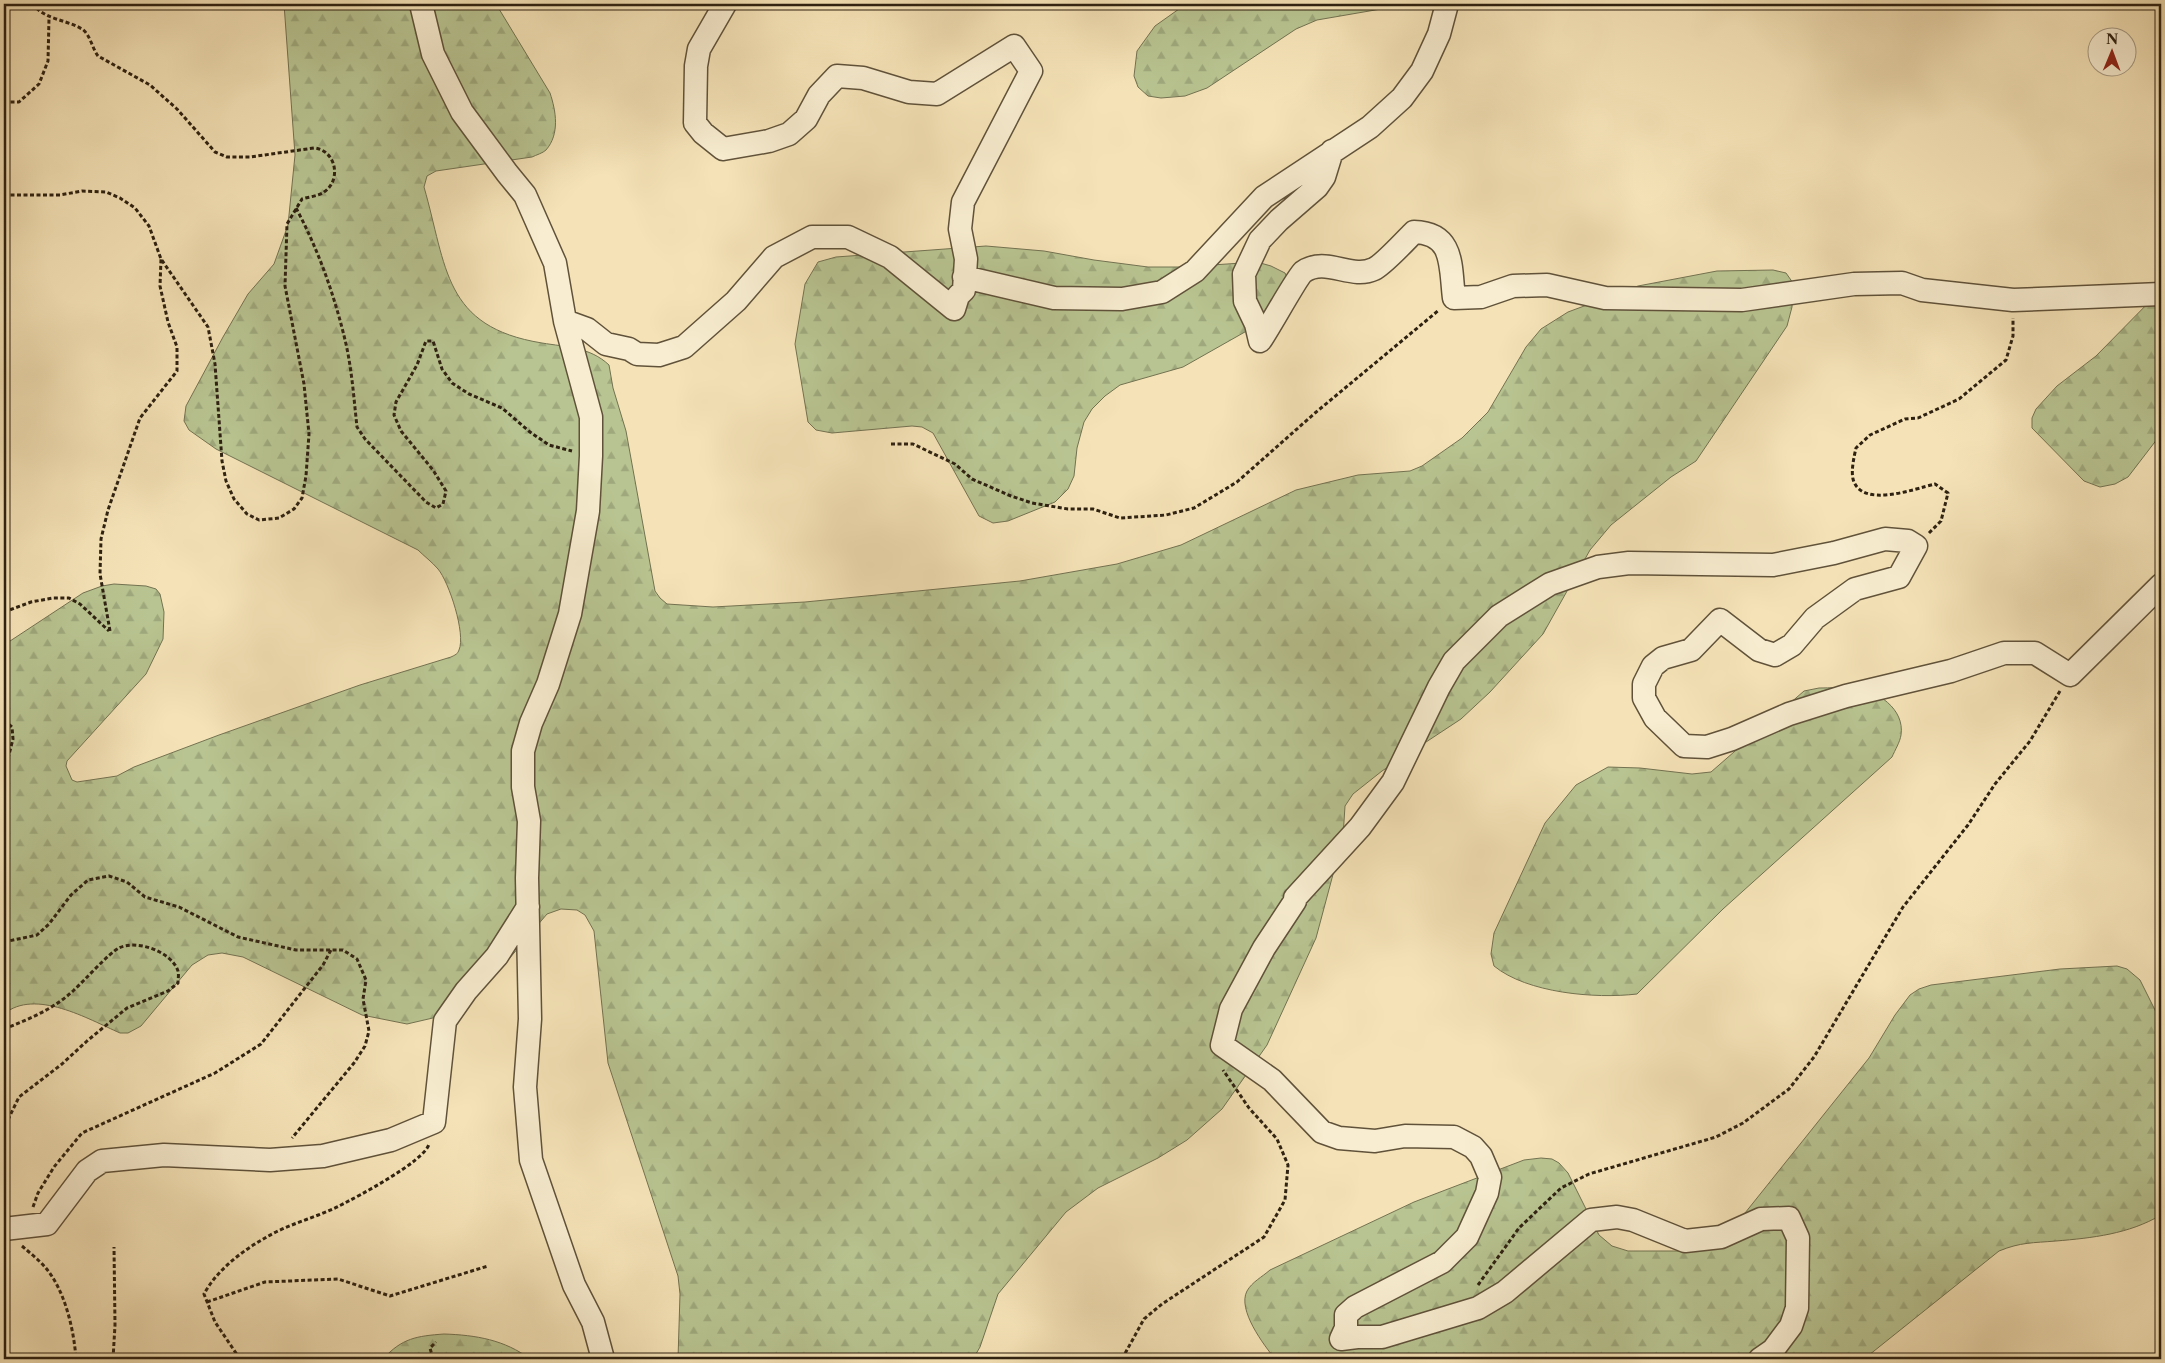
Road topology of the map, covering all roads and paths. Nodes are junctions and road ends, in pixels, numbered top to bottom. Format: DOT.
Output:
graph roads {
  1 [pos="33,4"];
  2 [pos="421,4"];
  3 [pos="725,4"];
  4 [pos="1447,4"];
  5 [pos="49,18"];
  6 [pos="4,102"];
  7 [pos="1332,151"];
  8 [pos="4,195"];
  9 [pos="295,208"];
  10 [pos="161,259"];
  11 [pos="964,277"];
  12 [pos="2161,294"];
  13 [pos="1454,298"];
  14 [pos="2013,300"];
  15 [pos="565,321"];
  16 [pos="891,444"];
  17 [pos="592,456"];
  18 [pos="1916,546"];
  19 [pos="2161,585"];
  20 [pos="4,612"];
  21 [pos="2070,675"];
  22 [pos="4,720"];
  23 [pos="4,774"];
  24 [pos="528,907"];
  25 [pos="4,942"];
  26 [pos="331,950"];
  27 [pos="4,1029"];
  28 [pos="1222,1044"];
  29 [pos="434,1122"];
  30 [pos="4,1128"];
  31 [pos="274,1160"];
  32 [pos="16,1232"];
  33 [pos="114,1247"];
  34 [pos="488,1266"];
  35 [pos="1473,1292"];
  36 [pos="207,1302"];
  37 [pos="436,1342"];
  38 [pos="76,1359"];
  39 [pos="113,1359"];
  40 [pos="240,1359"];
  41 [pos="433,1359"];
  42 [pos="603,1359"];
  43 [pos="1122,1359"];
  44 [pos="1760,1359"];
  1 -- 5 [label="path"];
  2 -- 15 [label="street"];
  3 -- 11 [label="street"];
  4 -- 7 [label="street"];
  5 -- 6 [label="path"];
  5 -- 9 [label="path"];
  7 -- 11 [label="street"];
  7 -- 13 [label="street"];
  8 -- 10 [label="path"];
  9 -- 10 [label="path"];
  9 -- 17 [label="path"];
  10 -- 20 [label="path"];
  11 -- 15 [label="street"];
  12 -- 14 [label="street"];
  13 -- 14 [label="street"];
  13 -- 16 [label="path"];
  14 -- 18 [label="path"];
  15 -- 17 [label="street"];
  17 -- 24 [label="street"];
  18 -- 21 [label="street"];
  18 -- 28 [label="street"];
  19 -- 21 [label="street"];
  21 -- 35 [label="path"];
  22 -- 23 [label="path"];
  24 -- 29 [label="street"];
  24 -- 42 [label="street"];
  25 -- 26 [label="path"];
  26 -- 31 [label="path"];
  26 -- 32 [label="path"];
  27 -- 30 [label="path"];
  28 -- 43 [label="path"];
  28 -- 44 [label="street"];
  29 -- 31 [label="street"];
  29 -- 36 [label="path"];
  31 -- 32 [label="street"];
  32 -- 38 [label="path"];
  33 -- 39 [label="path"];
  34 -- 36 [label="path"];
  36 -- 40 [label="path"];
  37 -- 41 [label="path"];
}
